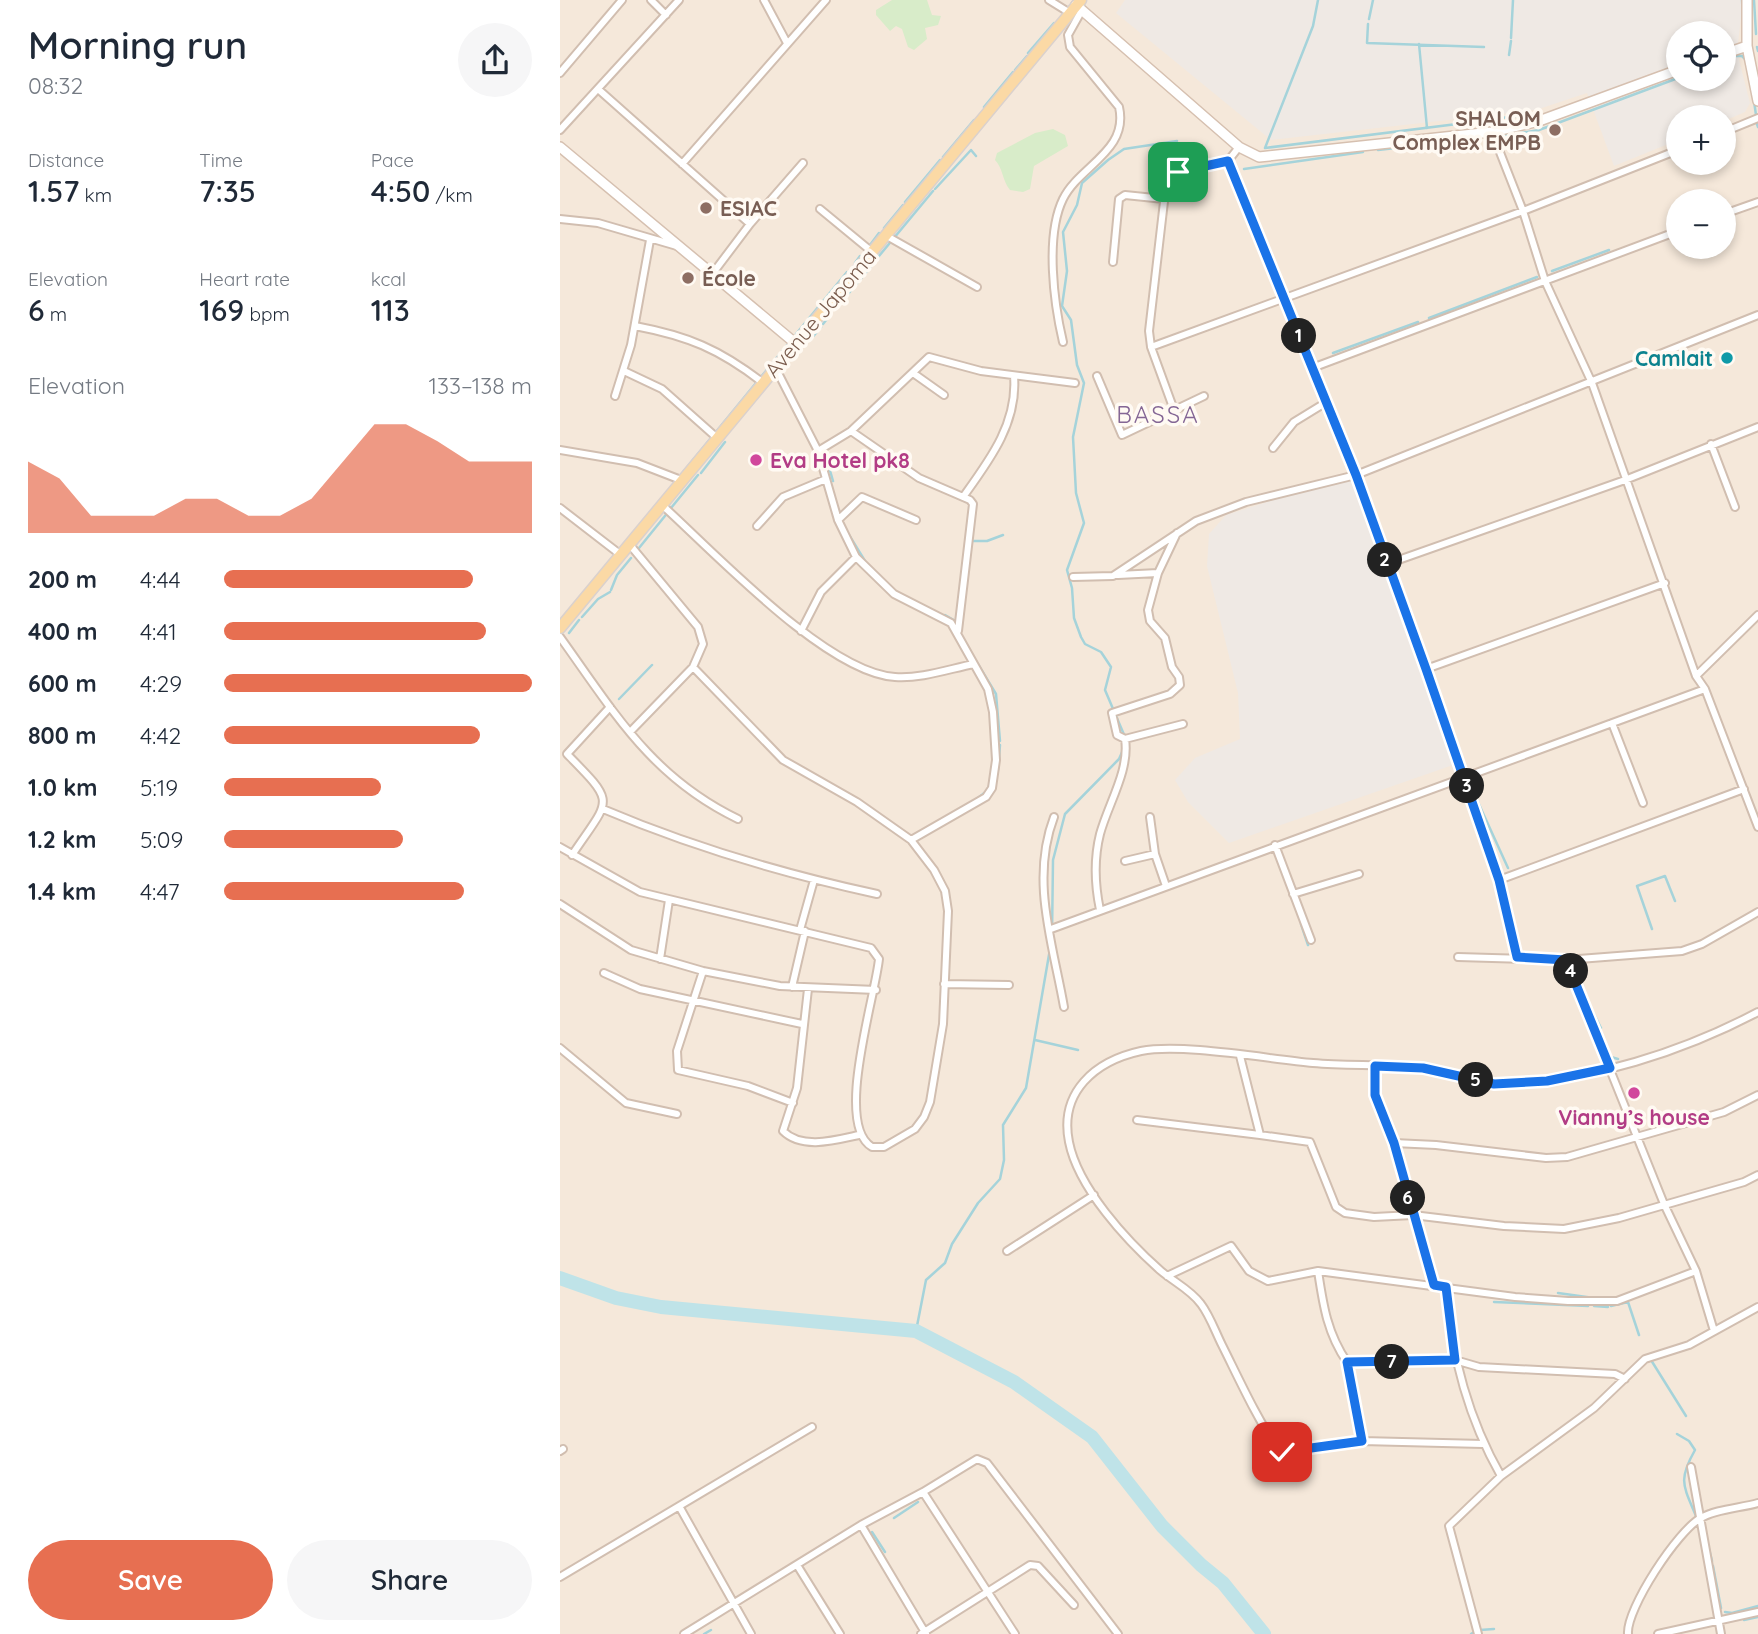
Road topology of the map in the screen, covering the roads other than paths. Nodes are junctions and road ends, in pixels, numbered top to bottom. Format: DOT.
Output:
graph roads {
  1 [pos="622,0"];
  2 [pos="651,0"];
  3 [pos="679,0"];
  4 [pos="764,0"];
  5 [pos="826,0"];
  6 [pos="1049,0"];
  7 [pos="1747,0"];
  8 [pos="1077,7"];
  9 [pos="666,15"];
  10 [pos="787,43"];
  11 [pos="1758,44"];
  12 [pos="1747,46"];
  13 [pos="1736,50"];
  14 [pos="560,73"];
  15 [pos="1666,74"];
  16 [pos="598,89"];
  17 [pos="1758,101"];
  18 [pos="1758,118"];
  19 [pos="1736,127"];
  20 [pos="560,130"];
  21 [pos="1492,132"];
  22 [pos="560,147"];
  23 [pos="1239,147"];
  24 [pos="1666,155"];
  25 [pos="1228,161"];
  26 [pos="803,163"];
  27 [pos="682,164"];
  28 [pos="1164,199"];
  29 [pos="1758,202"];
  30 [pos="820,209"];
  31 [pos="1736,210"];
  32 [pos="1522,211"];
  33 [pos="560,219"];
  34 [pos="750,223"];
  35 [pos="885,235"];
  36 [pos="1666,236"];
  37 [pos="649,240"];
  38 [pos="680,246"];
  39 [pos="871,251"];
  40 [pos="1113,262"];
  41 [pos="713,273"];
  42 [pos="1545,281"];
  43 [pos="977,287"];
  44 [pos="1283,297"];
  45 [pos="1758,315"];
  46 [pos="635,326"];
  47 [pos="1063,342"];
  48 [pos="795,343"];
  49 [pos="1151,346"];
  50 [pos="775,368"];
  51 [pos="1312,368"];
  52 [pos="624,371"];
  53 [pos="913,373"];
  54 [pos="1014,376"];
  55 [pos="1097,376"];
  56 [pos="762,382"];
  57 [pos="1075,383"];
  58 [pos="1592,383"];
  59 [pos="944,395"];
  60 [pos="615,396"];
  61 [pos="1204,396"];
  62 [pos="1325,403"];
  63 [pos="1174,410"];
  64 [pos="1758,427"];
  65 [pos="851,431"];
  66 [pos="716,437"];
  67 [pos="1711,444"];
  68 [pos="1273,448"];
  69 [pos="560,450"];
  70 [pos="818,451"];
  71 [pos="1356,475"];
  72 [pos="826,479"];
  73 [pos="681,480"];
  74 [pos="1625,480"];
  75 [pos="963,497"];
  76 [pos="662,505"];
  77 [pos="1735,507"];
  78 [pos="560,508"];
  79 [pos="838,520"];
  80 [pos="916,520"];
  81 [pos="757,526"];
  82 [pos="1178,531"];
  83 [pos="630,545"];
  84 [pos="621,555"];
  85 [pos="856,557"];
  86 [pos="1387,564"];
  87 [pos="1158,573"];
  88 [pos="1073,577"];
  89 [pos="1104,578"];
  90 [pos="1665,583"];
  91 [pos="1758,615"];
  92 [pos="560,628"];
  93 [pos="801,631"];
  94 [pos="958,631"];
  95 [pos="560,637"];
  96 [pos="974,664"];
  97 [pos="693,667"];
  98 [pos="1426,669"];
  99 [pos="1696,676"];
  100 [pos="1706,689"];
  101 [pos="610,707"];
  102 [pos="1612,723"];
  103 [pos="1183,724"];
  104 [pos="630,732"];
  105 [pos="1125,739"];
  106 [pos="1463,776"];
  107 [pos="1744,789"];
  108 [pos="1643,803"];
  109 [pos="603,809"];
  110 [pos="1054,817"];
  111 [pos="1150,817"];
  112 [pos="738,819"];
  113 [pos="1758,827"];
  114 [pos="911,840"];
  115 [pos="1275,845"];
  116 [pos="560,847"];
  117 [pos="1155,854"];
  118 [pos="572,855"];
  119 [pos="1125,861"];
  120 [pos="1359,874"];
  121 [pos="814,880"];
  122 [pos="1499,880"];
  123 [pos="1166,886"];
  124 [pos="877,894"];
  125 [pos="1293,894"];
  126 [pos="668,900"];
  127 [pos="560,904"];
  128 [pos="1100,910"];
  129 [pos="1758,912"];
  130 [pos="1051,929"];
  131 [pos="803,930"];
  132 [pos="1311,940"];
  133 [pos="1458,957"];
  134 [pos="1517,957"];
  135 [pos="660,959"];
  136 [pos="1566,960"];
  137 [pos="703,971"];
  138 [pos="604,973"];
  139 [pos="944,984"];
  140 [pos="1009,985"];
  141 [pos="792,987"];
  142 [pos="808,989"];
  143 [pos="876,990"];
  144 [pos="693,1001"];
  145 [pos="1064,1007"];
  146 [pos="1758,1012"];
  147 [pos="802,1024"];
  148 [pos="560,1048"];
  149 [pos="1241,1056"];
  150 [pos="1375,1066"];
  151 [pos="1610,1068"];
  152 [pos="1758,1095"];
  153 [pos="793,1103"];
  154 [pos="677,1114"];
  155 [pos="1137,1121"];
  156 [pos="859,1135"];
  157 [pos="1260,1135"];
  158 [pos="1638,1138"];
  159 [pos="1394,1143"];
  160 [pos="1758,1175"];
  161 [pos="1094,1195"];
  162 [pos="1664,1204"];
  163 [pos="1413,1215"];
  164 [pos="1007,1251"];
  165 [pos="1318,1270"];
  166 [pos="1696,1271"];
  167 [pos="1167,1276"];
  168 [pos="1434,1285"];
  169 [pos="1446,1287"];
  170 [pos="1758,1307"];
  171 [pos="1714,1331"];
  172 [pos="1455,1360"];
  173 [pos="1347,1362"];
  174 [pos="1625,1380"];
  175 [pos="813,1427"];
  176 [pos="1362,1441"];
  177 [pos="1483,1444"];
  178 [pos="1691,1467"];
  179 [pos="1501,1476"];
  180 [pos="923,1492"];
  181 [pos="1758,1503"];
  182 [pos="680,1506"];
  183 [pos="1702,1517"];
  184 [pos="861,1525"];
  185 [pos="797,1565"];
  186 [pos="560,1577"];
  187 [pos="988,1592"];
  188 [pos="733,1605"];
  189 [pos="1074,1605"];
  190 [pos="1758,1612"];
  191 [pos="1717,1620"];
  192 [pos="924,1633"];
  193 [pos="684,1634"];
  194 [pos="751,1634"];
  195 [pos="839,1634"];
  196 [pos="1016,1634"];
  197 [pos="1118,1634"];
  198 [pos="1478,1634"];
  199 [pos="1628,1634"];
  200 [pos="1658,1634"];
  201 [pos="1721,1634"];
  1 -- 14 [label="street"];
  2 -- 9 [label="street"];
  3 -- 9 [label="street"];
  4 -- 10 [label="street"];
  5 -- 10 [label="street"];
  6 -- 8 [label="street"];
  7 -- 12 [label="street"];
  8 -- 23 [label="street"];
  8 -- 35 [label="main road, Avenue Japoma"];
  8 -- 47 [label="street"];
  9 -- 16 [label="street"];
  10 -- 27 [label="street"];
  11 -- 12 [label="street"];
  12 -- 13 [label="street"];
  12 -- 17 [label="street"];
  15 -- 21 [label="street"];
  16 -- 20 [label="street"];
  16 -- 27 [label="street"];
  18 -- 19 [label="street"];
  21 -- 23 [label="street"];
  21 -- 32 [label="street"];
  22 -- 38 [label="street"];
  23 -- 25 [label="street"];
  24 -- 32 [label="street"];
  25 -- 28 [label="street"];
  25 -- 44 [label="street"];
  26 -- 34 [label="street"];
  27 -- 34 [label="street"];
  28 -- 40 [label="street"];
  28 -- 49 [label="street"];
  29 -- 31 [label="street"];
  30 -- 39 [label="street"];
  32 -- 42 [label="street"];
  32 -- 44 [label="street"];
  33 -- 37 [label="street"];
  34 -- 41 [label="street"];
  35 -- 39 [label="main road, Avenue Japoma"];
  35 -- 43 [label="street"];
  36 -- 42 [label="street"];
  37 -- 38 [label="street"];
  37 -- 46 [label="street"];
  38 -- 41 [label="street"];
  39 -- 48 [label="main road, Avenue Japoma"];
  41 -- 48 [label="street"];
  42 -- 51 [label="street"];
  42 -- 58 [label="street"];
  44 -- 49 [label="street"];
  44 -- 51 [label="street"];
  45 -- 58 [label="street"];
  46 -- 52 [label="street"];
  46 -- 56 [label="street"];
  48 -- 50 [label="main road, Avenue Japoma"];
  49 -- 63 [label="street"];
  50 -- 56 [label="main road, Avenue Japoma"];
  50 -- 70 [label="street"];
  51 -- 62 [label="street"];
  52 -- 60 [label="street"];
  52 -- 66 [label="street"];
  53 -- 54 [label="street"];
  53 -- 59 [label="street"];
  53 -- 65 [label="street"];
  54 -- 57 [label="street"];
  54 -- 75 [label="street"];
  55 -- 63 [label="street"];
  56 -- 66 [label="main road, Avenue Japoma"];
  58 -- 71 [label="street"];
  58 -- 74 [label="street"];
  61 -- 63 [label="street"];
  62 -- 68 [label="street"];
  62 -- 71 [label="street"];
  64 -- 67 [label="street"];
  65 -- 70 [label="street"];
  65 -- 75 [label="street"];
  66 -- 73 [label="main road, Avenue Japoma"];
  67 -- 74 [label="street"];
  67 -- 77 [label="street"];
  69 -- 73 [label="street"];
  70 -- 72 [label="street"];
  71 -- 82 [label="street"];
  71 -- 86 [label="street"];
  72 -- 79 [label="street"];
  72 -- 81 [label="street"];
  73 -- 76 [label="main road, Avenue Japoma"];
  74 -- 86 [label="street"];
  74 -- 90 [label="street"];
  75 -- 94 [label="street"];
  76 -- 83 [label="main road, Avenue Japoma"];
  76 -- 93 [label="street"];
  78 -- 84 [label="street"];
  79 -- 80 [label="street"];
  79 -- 85 [label="street"];
  82 -- 87 [label="street"];
  82 -- 89 [label="street"];
  83 -- 84 [label="main road, Avenue Japoma"];
  83 -- 97 [label="street"];
  84 -- 92 [label="main road, Avenue Japoma"];
  85 -- 93 [label="street"];
  85 -- 94 [label="street"];
  86 -- 98 [label="street"];
  87 -- 89 [label="street"];
  87 -- 105 [label="street"];
  88 -- 89 [label="street"];
  90 -- 98 [label="street"];
  90 -- 99 [label="street"];
  91 -- 99 [label="street"];
  93 -- 96 [label="street"];
  94 -- 96 [label="street"];
  95 -- 101 [label="street"];
  96 -- 114 [label="street"];
  97 -- 104 [label="street"];
  97 -- 114 [label="street"];
  98 -- 106 [label="street"];
  99 -- 100 [label="street"];
  100 -- 102 [label="street"];
  100 -- 107 [label="street"];
  101 -- 104 [label="street"];
  101 -- 109 [label="street"];
  102 -- 106 [label="street"];
  102 -- 108 [label="street"];
  103 -- 105 [label="street"];
  104 -- 112 [label="street"];
  105 -- 128 [label="street"];
  106 -- 115 [label="street"];
  106 -- 122 [label="street"];
  107 -- 113 [label="street"];
  107 -- 122 [label="street"];
  109 -- 118 [label="street"];
  109 -- 121 [label="street"];
  110 -- 130 [label="street"];
  111 -- 117 [label="street"];
  114 -- 139 [label="street"];
  115 -- 123 [label="street"];
  115 -- 125 [label="street"];
  116 -- 118 [label="street"];
  117 -- 119 [label="street"];
  117 -- 123 [label="street"];
  118 -- 126 [label="street"];
  120 -- 125 [label="street"];
  121 -- 124 [label="street"];
  121 -- 131 [label="street"];
  122 -- 134 [label="street"];
  123 -- 128 [label="street"];
  125 -- 132 [label="street"];
  126 -- 131 [label="street"];
  126 -- 135 [label="street"];
  127 -- 135 [label="street"];
  128 -- 130 [label="street"];
  129 -- 136 [label="street"];
  130 -- 145 [label="street"];
  131 -- 141 [label="street"];
  131 -- 143 [label="street"];
  133 -- 134 [label="street"];
  134 -- 136 [label="street"];
  135 -- 137 [label="street"];
  136 -- 151 [label="street"];
  137 -- 141 [label="street"];
  137 -- 144 [label="street"];
  138 -- 144 [label="street"];
  139 -- 140 [label="street"];
  139 -- 156 [label="street"];
  141 -- 142 [label="street"];
  142 -- 143 [label="street"];
  142 -- 147 [label="street"];
  143 -- 156 [label="street"];
  144 -- 147 [label="street"];
  144 -- 153 [label="street"];
  146 -- 151 [label="street"];
  147 -- 153 [label="street"];
  148 -- 154 [label="street"];
  149 -- 150 [label="street"];
  149 -- 157 [label="street"];
  149 -- 161 [label="street"];
  150 -- 151 [label="street"];
  150 -- 159 [label="street"];
  151 -- 158 [label="street"];
  152 -- 158 [label="street"];
  153 -- 156 [label="street"];
  155 -- 157 [label="street"];
  157 -- 163 [label="street"];
  158 -- 159 [label="street"];
  158 -- 162 [label="street"];
  159 -- 163 [label="street"];
  160 -- 162 [label="street"];
  161 -- 164 [label="street"];
  161 -- 167 [label="street"];
  162 -- 163 [label="street"];
  162 -- 166 [label="street"];
  163 -- 168 [label="street"];
  165 -- 167 [label="street"];
  165 -- 168 [label="street"];
  165 -- 173 [label="street"];
  166 -- 169 [label="street"];
  166 -- 171 [label="street"];
  167 -- 176 [label="street"];
  168 -- 169 [label="street"];
  169 -- 172 [label="street"];
  170 -- 171 [label="street"];
  171 -- 174 [label="street"];
  172 -- 173 [label="street"];
  172 -- 174 [label="street"];
  172 -- 177 [label="street"];
  173 -- 176 [label="street"];
  174 -- 179 [label="street"];
  175 -- 182 [label="street"];
  176 -- 177 [label="street"];
  177 -- 179 [label="street"];
  178 -- 183 [label="street"];
  179 -- 198 [label="street"];
  180 -- 184 [label="street"];
  180 -- 187 [label="street"];
  180 -- 197 [label="street"];
  181 -- 183 [label="street"];
  182 -- 186 [label="street"];
  182 -- 188 [label="street"];
  183 -- 191 [label="street"];
  183 -- 199 [label="street"];
  184 -- 185 [label="street"];
  184 -- 192 [label="street"];
  185 -- 188 [label="street"];
  185 -- 195 [label="street"];
  187 -- 189 [label="street"];
  187 -- 192 [label="street"];
  187 -- 196 [label="street"];
  188 -- 193 [label="street"];
  188 -- 194 [label="street"];
  190 -- 191 [label="street"];
  191 -- 200 [label="street"];
  191 -- 201 [label="street"];
}
